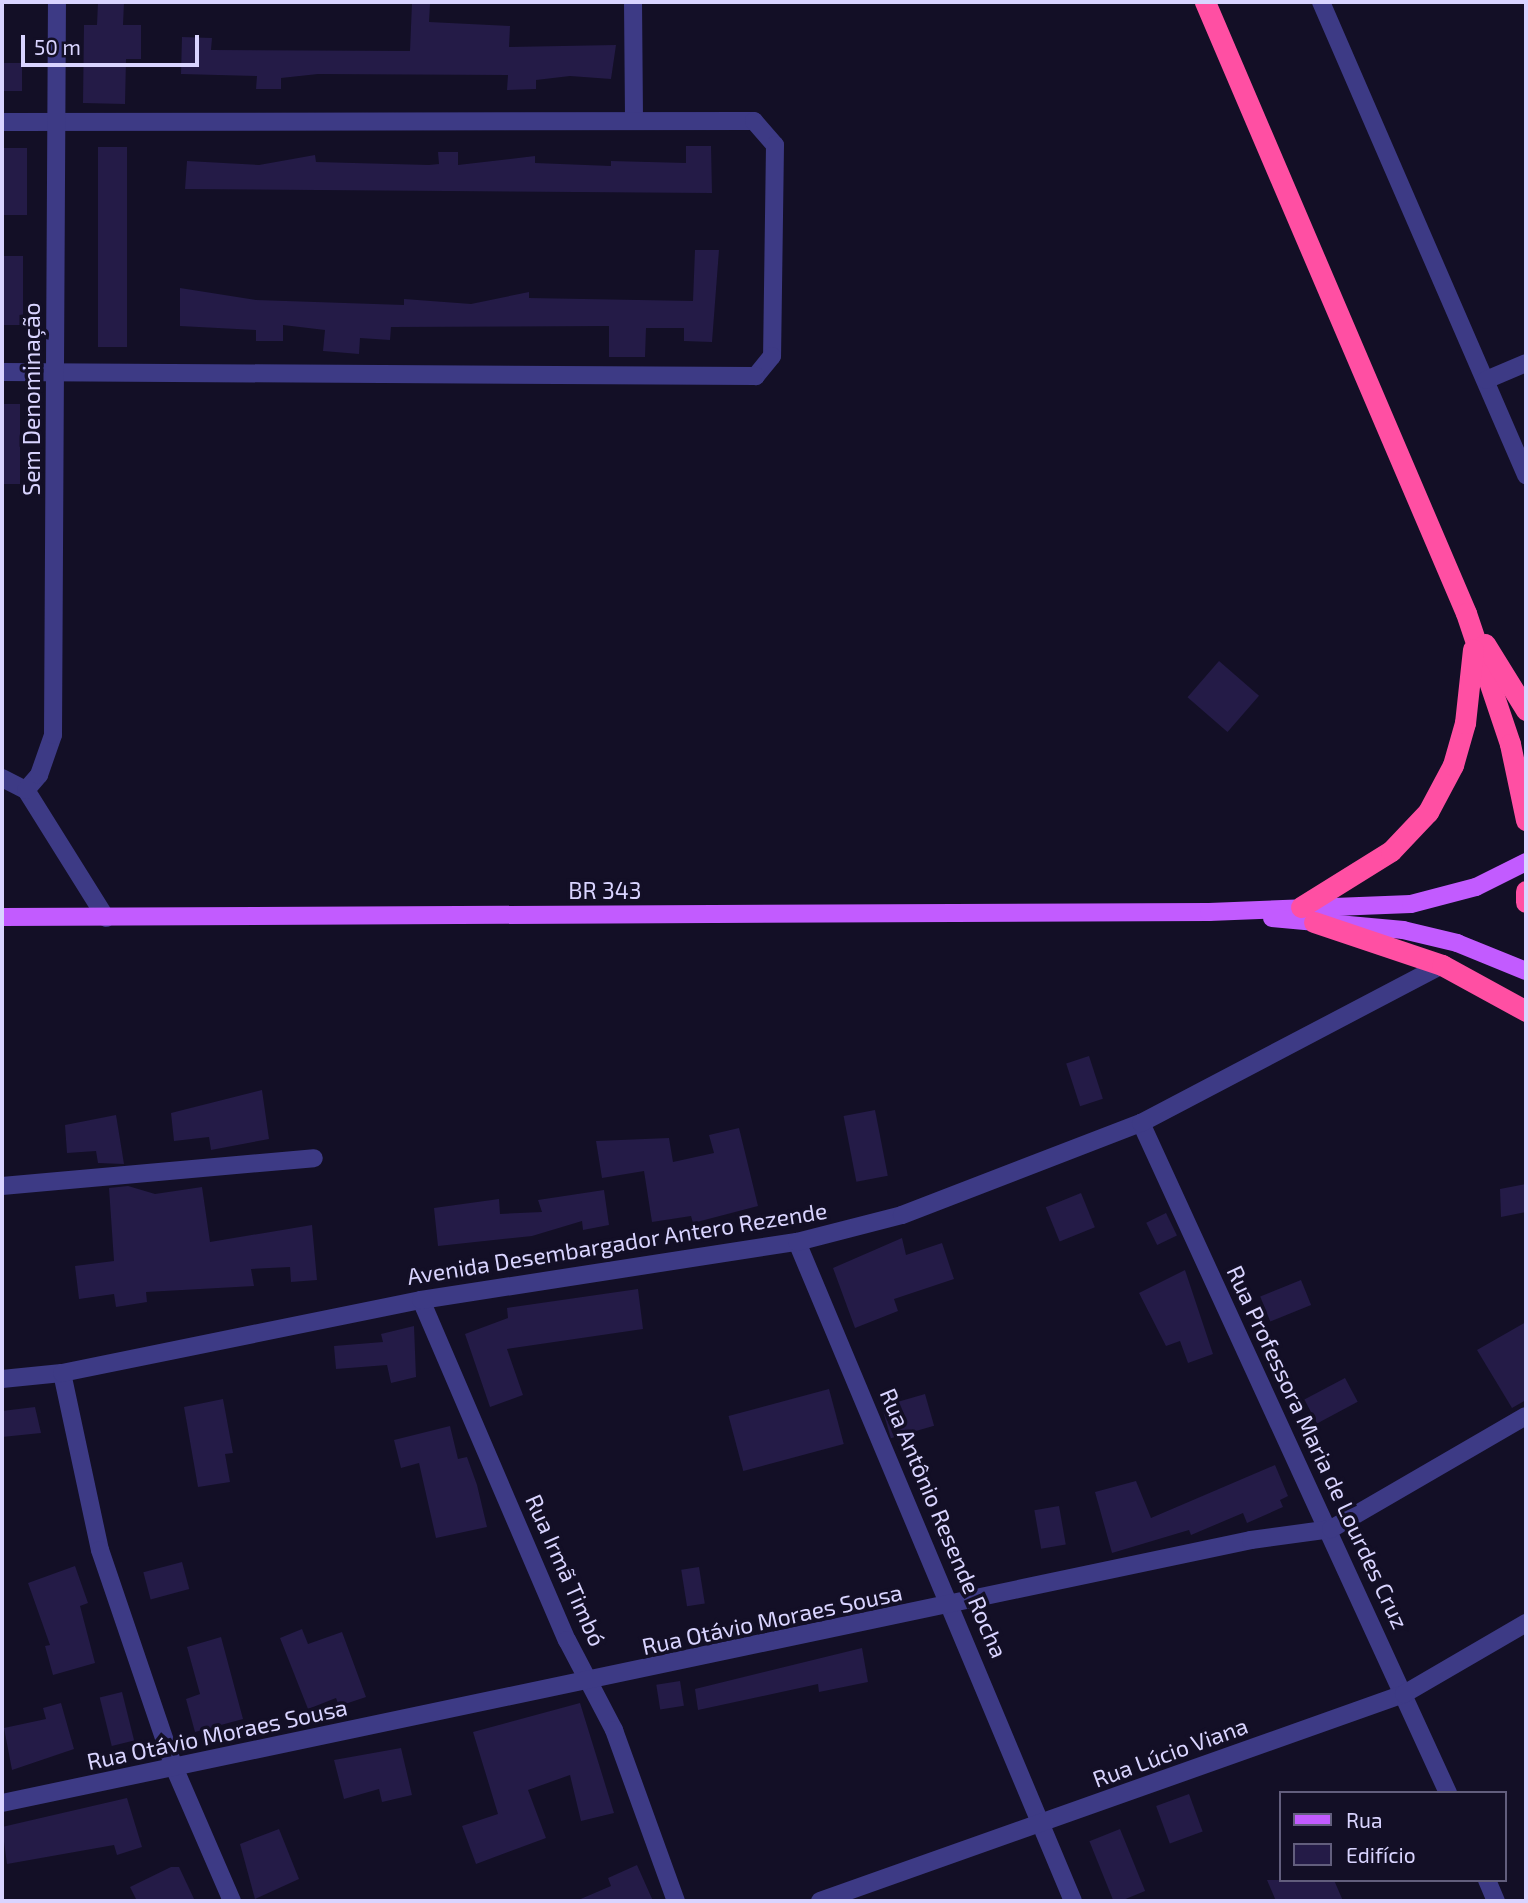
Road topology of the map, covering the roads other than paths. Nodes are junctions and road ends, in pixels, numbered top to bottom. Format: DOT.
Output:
graph roads {
  1 [pos="57,2"];
  2 [pos="633,2"];
  3 [pos="1205,2"];
  4 [pos="1321,2"];
  5 [pos="634,121"];
  6 [pos="2,122"];
  7 [pos="56,122"];
  8 [pos="1526,363"];
  9 [pos="2,372"];
  10 [pos="57,372"];
  11 [pos="1486,380"];
  12 [pos="1526,475"];
  13 [pos="1466,613"];
  14 [pos="1474,636"];
  15 [pos="1526,710"];
  16 [pos="2,778"];
  17 [pos="26,790"];
  18 [pos="1526,820"];
  19 [pos="1526,862"];
  20 [pos="1526,891"];
  21 [pos="1526,902"];
  22 [pos="1308,914"];
  23 [pos="2,917"];
  24 [pos="106,918"];
  25 [pos="1442,965"];
  26 [pos="1526,971"];
  27 [pos="1526,1011"];
  28 [pos="1141,1123"];
  29 [pos="314,1158"];
  30 [pos="2,1186"];
  31 [pos="797,1241"];
  32 [pos="421,1300"];
  33 [pos="62,1373"];
  34 [pos="2,1379"];
  35 [pos="1526,1416"];
  36 [pos="1331,1530"];
  37 [pos="953,1607"];
  38 [pos="1526,1623"];
  39 [pos="592,1682"];
  40 [pos="1404,1694"];
  41 [pos="174,1767"];
  42 [pos="1447,1791"];
  43 [pos="2,1803"];
  44 [pos="1044,1823"];
  45 [pos="1488,1882"];
  46 [pos="232,1901"];
  47 [pos="677,1901"];
  48 [pos="820,1901"];
  49 [pos="1073,1901"];
  50 [pos="1496,1901"];
  1 -- 7 [label="street, Sem Denominação"];
  2 -- 5 [label="street"];
  3 -- 13 [label="highway"];
  4 -- 11 [label="street"];
  5 -- 7 [label="street"];
  5 -- 10 [label="street"];
  6 -- 7 [label="street"];
  7 -- 10 [label="street, Sem Denominação"];
  8 -- 11 [label="street"];
  9 -- 10 [label="street"];
  10 -- 17 [label="street, Sem Denominação"];
  11 -- 12 [label="street"];
  13 -- 14 [label="highway"];
  13 -- 15 [label="highway"];
  14 -- 18 [label="highway"];
  14 -- 22 [label="highway"];
  16 -- 17 [label="street"];
  17 -- 24 [label="street"];
  19 -- 22 [label="main road"];
  20 -- 21 [label="highway"];
  22 -- 24 [label="main road, BR 343"];
  22 -- 25 [label="highway"];
  22 -- 26 [label="main road"];
  23 -- 24 [label="main road, BR 343"];
  25 -- 27 [label="highway"];
  25 -- 28 [label="street, Avenida Desembargador Antero Rezende"];
  28 -- 31 [label="street, Avenida Desembargador Antero Rezende"];
  28 -- 36 [label="street, Rua Professora Maria de Lourdes Cruz"];
  29 -- 30 [label="street"];
  31 -- 32 [label="street, Avenida Desembargador Antero Rezende"];
  31 -- 37 [label="street, Rua Antônio Resende Rocha"];
  32 -- 33 [label="street, Avenida Desembargador Antero Rezende"];
  32 -- 39 [label="street, Rua Irmã Timbó"];
  33 -- 34 [label="street, Avenida Desembargador Antero Rezende"];
  33 -- 41 [label="street"];
  35 -- 36 [label="street, Rua Otávio Moraes Sousa"];
  36 -- 37 [label="street, Rua Otávio Moraes Sousa"];
  36 -- 40 [label="street, Rua Professora Maria de Lourdes Cruz"];
  37 -- 39 [label="street, Rua Otávio Moraes Sousa"];
  37 -- 44 [label="street, Rua Antônio Resende Rocha"];
  38 -- 40 [label="street, Rua Lúcio Viana"];
  39 -- 41 [label="street, Rua Otávio Moraes Sousa"];
  39 -- 47 [label="street, Rua Irmã Timbó"];
  40 -- 42 [label="street, Rua Professora Maria de Lourdes Cruz"];
  40 -- 44 [label="street, Rua Lúcio Viana"];
  41 -- 43 [label="street, Rua Otávio Moraes Sousa"];
  41 -- 46 [label="street"];
  44 -- 48 [label="street, Rua Lúcio Viana"];
  44 -- 49 [label="street, Rua Antônio Resende Rocha"];
  45 -- 50 [label="street"];
}
